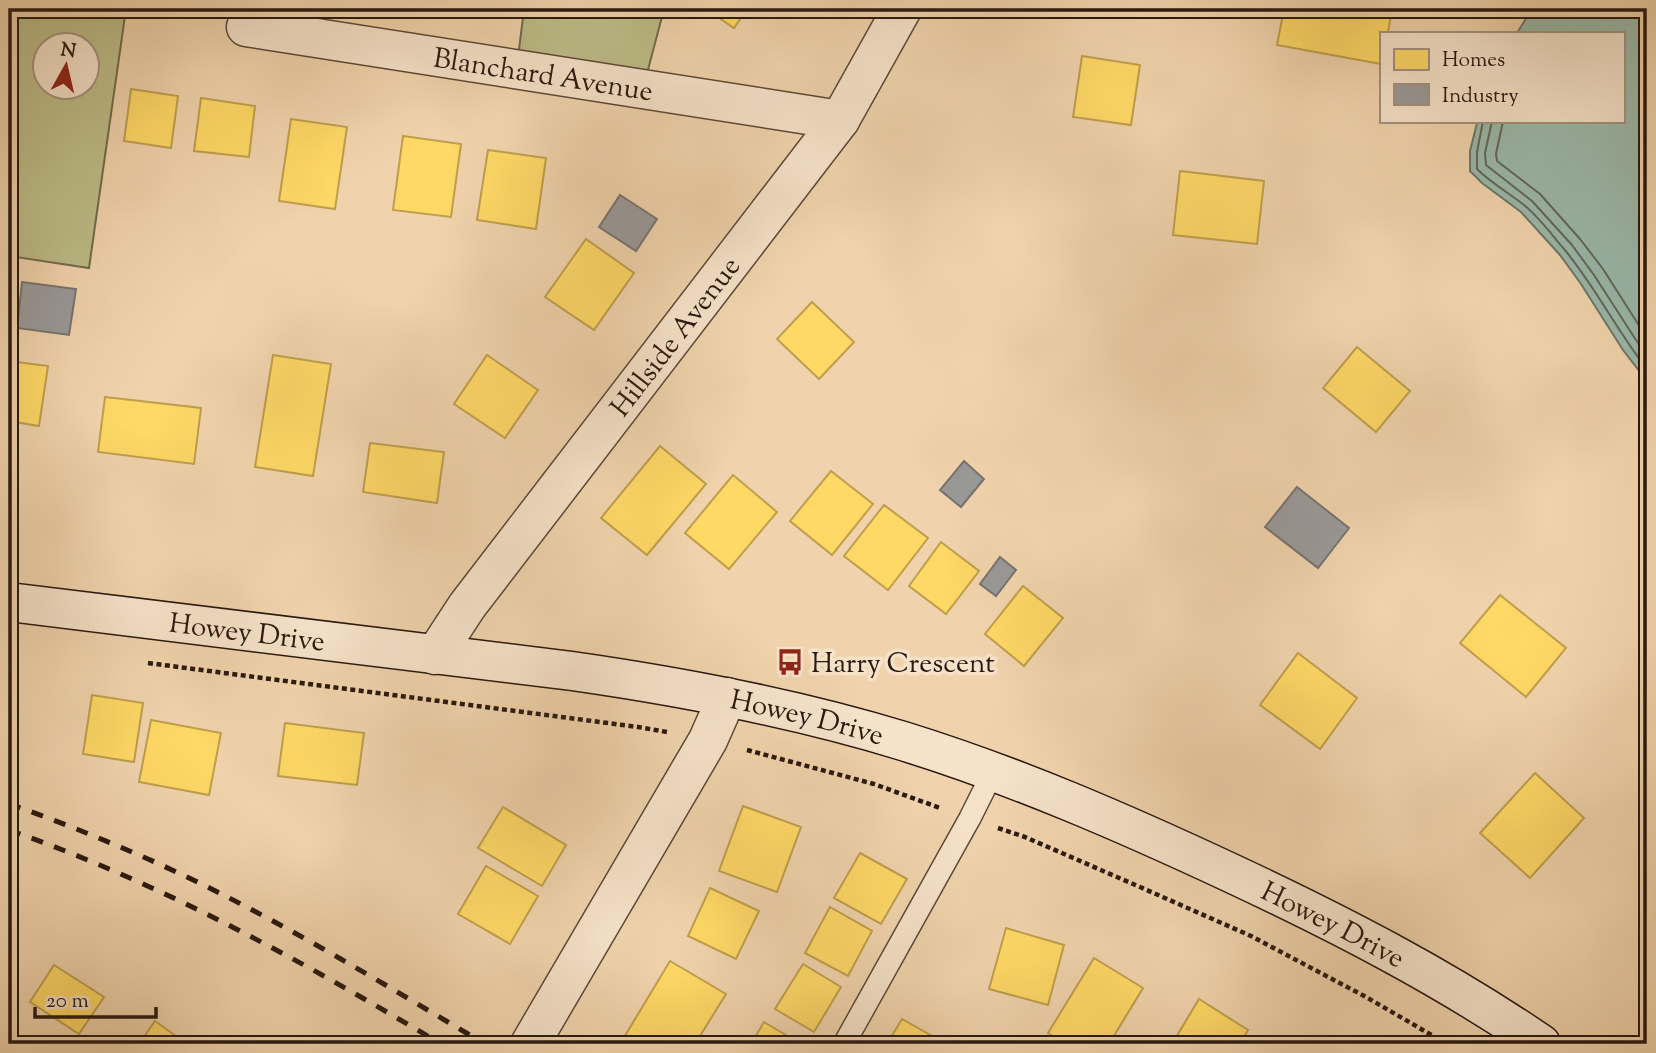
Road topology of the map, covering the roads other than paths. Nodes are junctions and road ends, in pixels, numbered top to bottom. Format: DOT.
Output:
graph roads {
  1 [pos="902,9"];
  2 [pos="246,27"];
  3 [pos="840,120"];
  4 [pos="9,602"];
  5 [pos="435,655"];
  6 [pos="727,697"];
  7 [pos="993,772"];
  8 [pos="530,1044"];
  9 [pos="844,1044"];
  10 [pos="1541,1044"];
  1 -- 3 [label="street, Hillside Avenue"];
  2 -- 3 [label="street, Blanchard Avenue"];
  3 -- 5 [label="street, Hillside Avenue"];
  4 -- 5 [label="street, Howey Drive"];
  5 -- 6 [label="street, Howey Drive"];
  6 -- 7 [label="street, Howey Drive"];
  6 -- 8 [label="street"];
  7 -- 9 [label="lane"];
  7 -- 10 [label="street, Howey Drive"];
}
